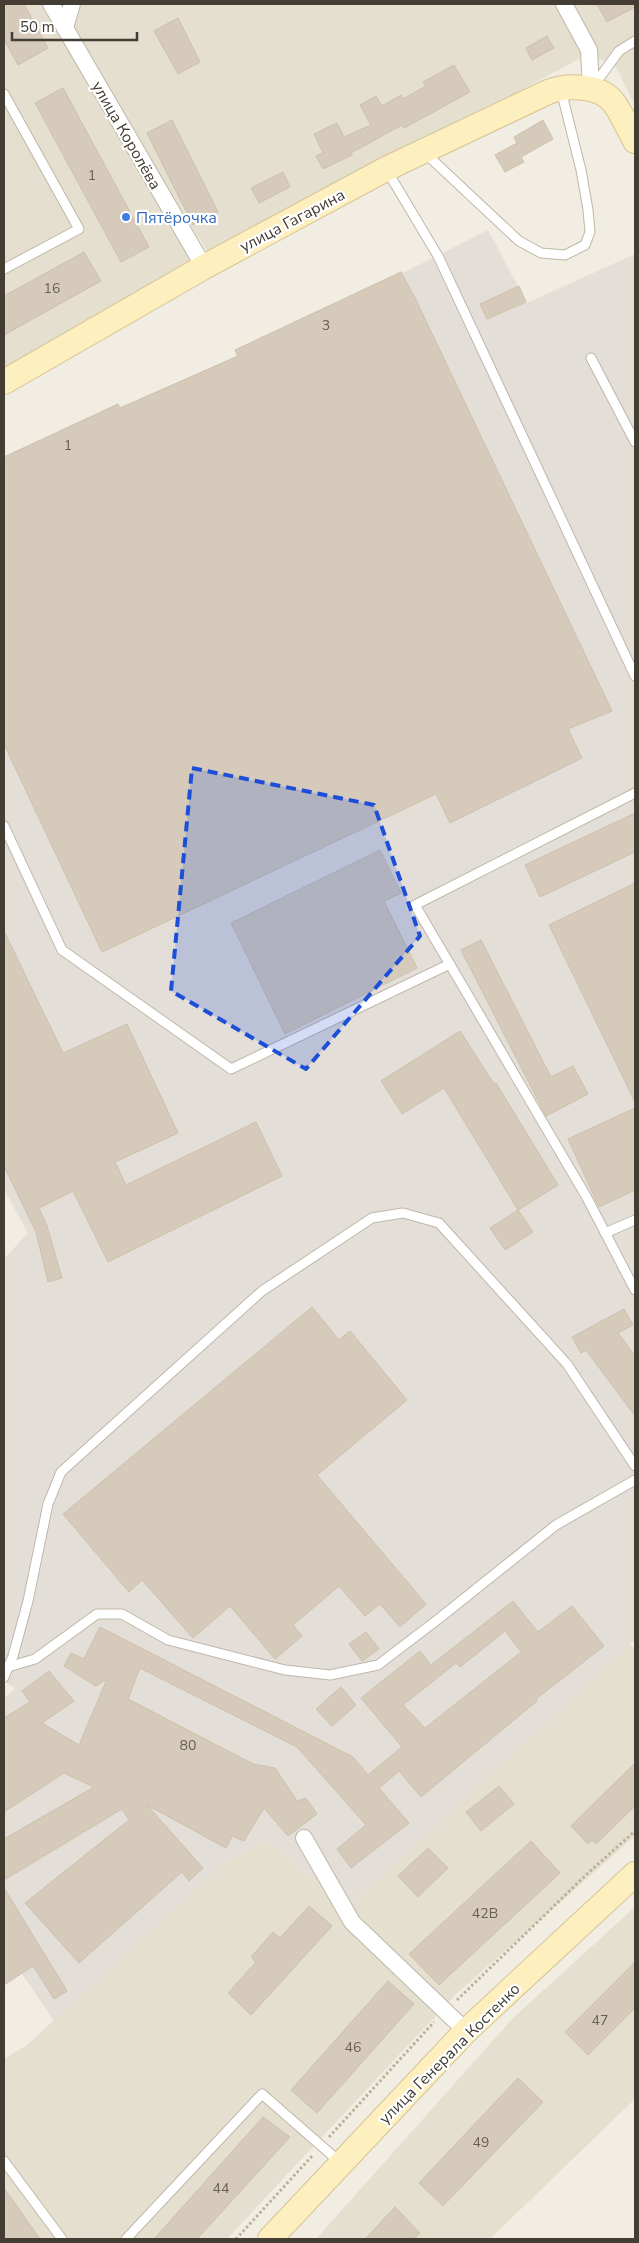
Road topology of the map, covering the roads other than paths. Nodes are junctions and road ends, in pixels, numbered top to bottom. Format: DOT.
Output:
graph roads {
  1 [pos="50,4"];
  2 [pos="72,4"];
  3 [pos="564,4"];
  4 [pos="65,28"];
  5 [pos="635,41"];
  6 [pos="561,88"];
  7 [pos="591,90"];
  8 [pos="4,94"];
  9 [pos="635,141"];
  10 [pos="423,151"];
  11 [pos="386,169"];
  12 [pos="204,267"];
  13 [pos="4,269"];
  14 [pos="591,358"];
  15 [pos="4,382"];
  16 [pos="635,442"];
  17 [pos="635,676"];
  18 [pos="635,793"];
  19 [pos="4,826"];
  20 [pos="450,964"];
  21 [pos="635,1220"];
  22 [pos="605,1233"];
  23 [pos="635,1290"];
  24 [pos="635,1466"];
  25 [pos="635,1480"];
  26 [pos="8,1667"];
  27 [pos="4,1676"];
  28 [pos="304,1838"];
  29 [pos="635,1874"];
  30 [pos="466,2031"];
  31 [pos="4,2161"];
  32 [pos="341,2163"];
  33 [pos="62,2239"];
  34 [pos="126,2239"];
  35 [pos="270,2239"];
  1 -- 4 [label="street, улица Королёва"];
  2 -- 4 [label="street"];
  3 -- 7 [label="street"];
  4 -- 12 [label="street, улица Королёва"];
  5 -- 7 [label="lane"];
  6 -- 7 [label="street, улица Гагарина"];
  6 -- 10 [label="street, улица Гагарина"];
  6 -- 10 [label="lane"];
  7 -- 9 [label="street"];
  8 -- 13 [label="lane"];
  10 -- 11 [label="street, улица Гагарина"];
  11 -- 12 [label="street, улица Гагарина"];
  11 -- 17 [label="lane"];
  12 -- 15 [label="street, улица Гагарина"];
  14 -- 16 [label="lane"];
  18 -- 20 [label="lane"];
  19 -- 20 [label="lane"];
  20 -- 22 [label="lane"];
  21 -- 22 [label="lane"];
  22 -- 23 [label="lane"];
  24 -- 26 [label="lane"];
  25 -- 26 [label="lane"];
  26 -- 27 [label="lane"];
  28 -- 30 [label="street"];
  29 -- 30 [label="street, улица Генерала Костенко"];
  30 -- 32 [label="street, улица Генерала Костенко"];
  31 -- 33 [label="lane"];
  32 -- 34 [label="lane"];
  32 -- 35 [label="street, улица Генерала Костенко"];
}
